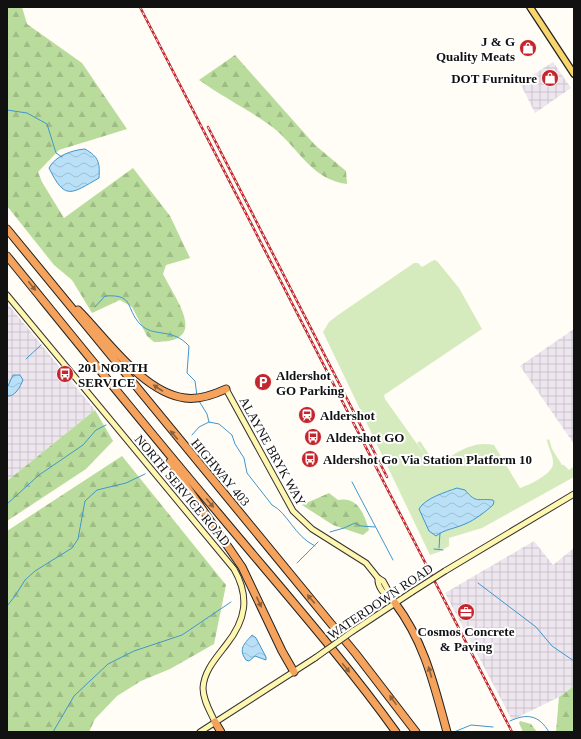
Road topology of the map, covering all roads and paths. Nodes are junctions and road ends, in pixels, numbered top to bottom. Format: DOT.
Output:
graph roads {
  1 [pos="530,7"];
  2 [pos="574,74"];
  3 [pos="7,229"];
  4 [pos="7,256"];
  5 [pos="54,286"];
  6 [pos="7,295"];
  7 [pos="226,389"];
  8 [pos="149,430"];
  9 [pos="574,494"];
  10 [pos="395,603"];
  11 [pos="294,672"];
  12 [pos="215,722"];
  13 [pos="200,732"];
  14 [pos="221,732"];
  15 [pos="396,732"];
  16 [pos="416,732"];
  17 [pos="447,732"];
  1 -- 2 [label="main road"];
  3 -- 5 [label="highway, HIGHWAY 403"];
  4 -- 8 [label="highway, one-way"];
  7 -- 5 [label="highway, one-way"];
  16 -- 5 [label="highway, HIGHWAY 403, one-way"];
  6 -- 12 [label="street, NORTH SERVICE ROAD"];
  7 -- 10 [label="street, ALAYNE BRYK WAY"];
  8 -- 11 [label="highway, one-way"];
  8 -- 15 [label="highway, one-way"];
  9 -- 10 [label="street, WATERDOWN ROAD, bridge"];
  10 -- 11 [label="street, WATERDOWN ROAD, bridge"];
  17 -- 10 [label="highway, one-way"];
  11 -- 12 [label="street, WATERDOWN ROAD"];
  12 -- 13 [label="street, WATERDOWN ROAD"];
  12 -- 14 [label="highway"];
}
